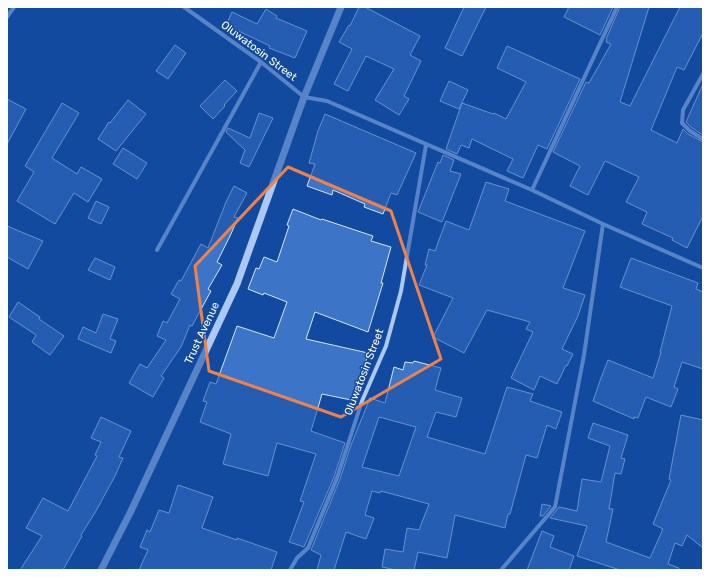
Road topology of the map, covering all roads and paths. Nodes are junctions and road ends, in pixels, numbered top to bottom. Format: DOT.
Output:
graph roads {
  1 [pos="14,7"];
  2 [pos="184,7"];
  3 [pos="341,7"];
  4 [pos="617,7"];
  5 [pos="7,16"];
  6 [pos="261,62"];
  7 [pos="703,74"];
  8 [pos="304,97"];
  9 [pos="703,139"];
  10 [pos="426,144"];
  11 [pos="532,190"];
  12 [pos="603,224"];
  13 [pos="157,250"];
  14 [pos="703,268"];
  15 [pos="101,570"];
  16 [pos="290,570"];
  17 [pos="501,570"];
  1 -- 5 [label="street"];
  2 -- 6 [label="street, Oluwatosin Street"];
  3 -- 8 [label="street, Trust Avenue"];
  4 -- 11 [label="street"];
  6 -- 8 [label="street, Oluwatosin Street"];
  6 -- 13 [label="street"];
  7 -- 9 [label="street"];
  8 -- 10 [label="street"];
  8 -- 15 [label="street, Trust Avenue"];
  10 -- 11 [label="street"];
  10 -- 16 [label="street, Oluwatosin Street"];
  11 -- 12 [label="street"];
  12 -- 14 [label="street"];
  12 -- 17 [label="street"];
}
